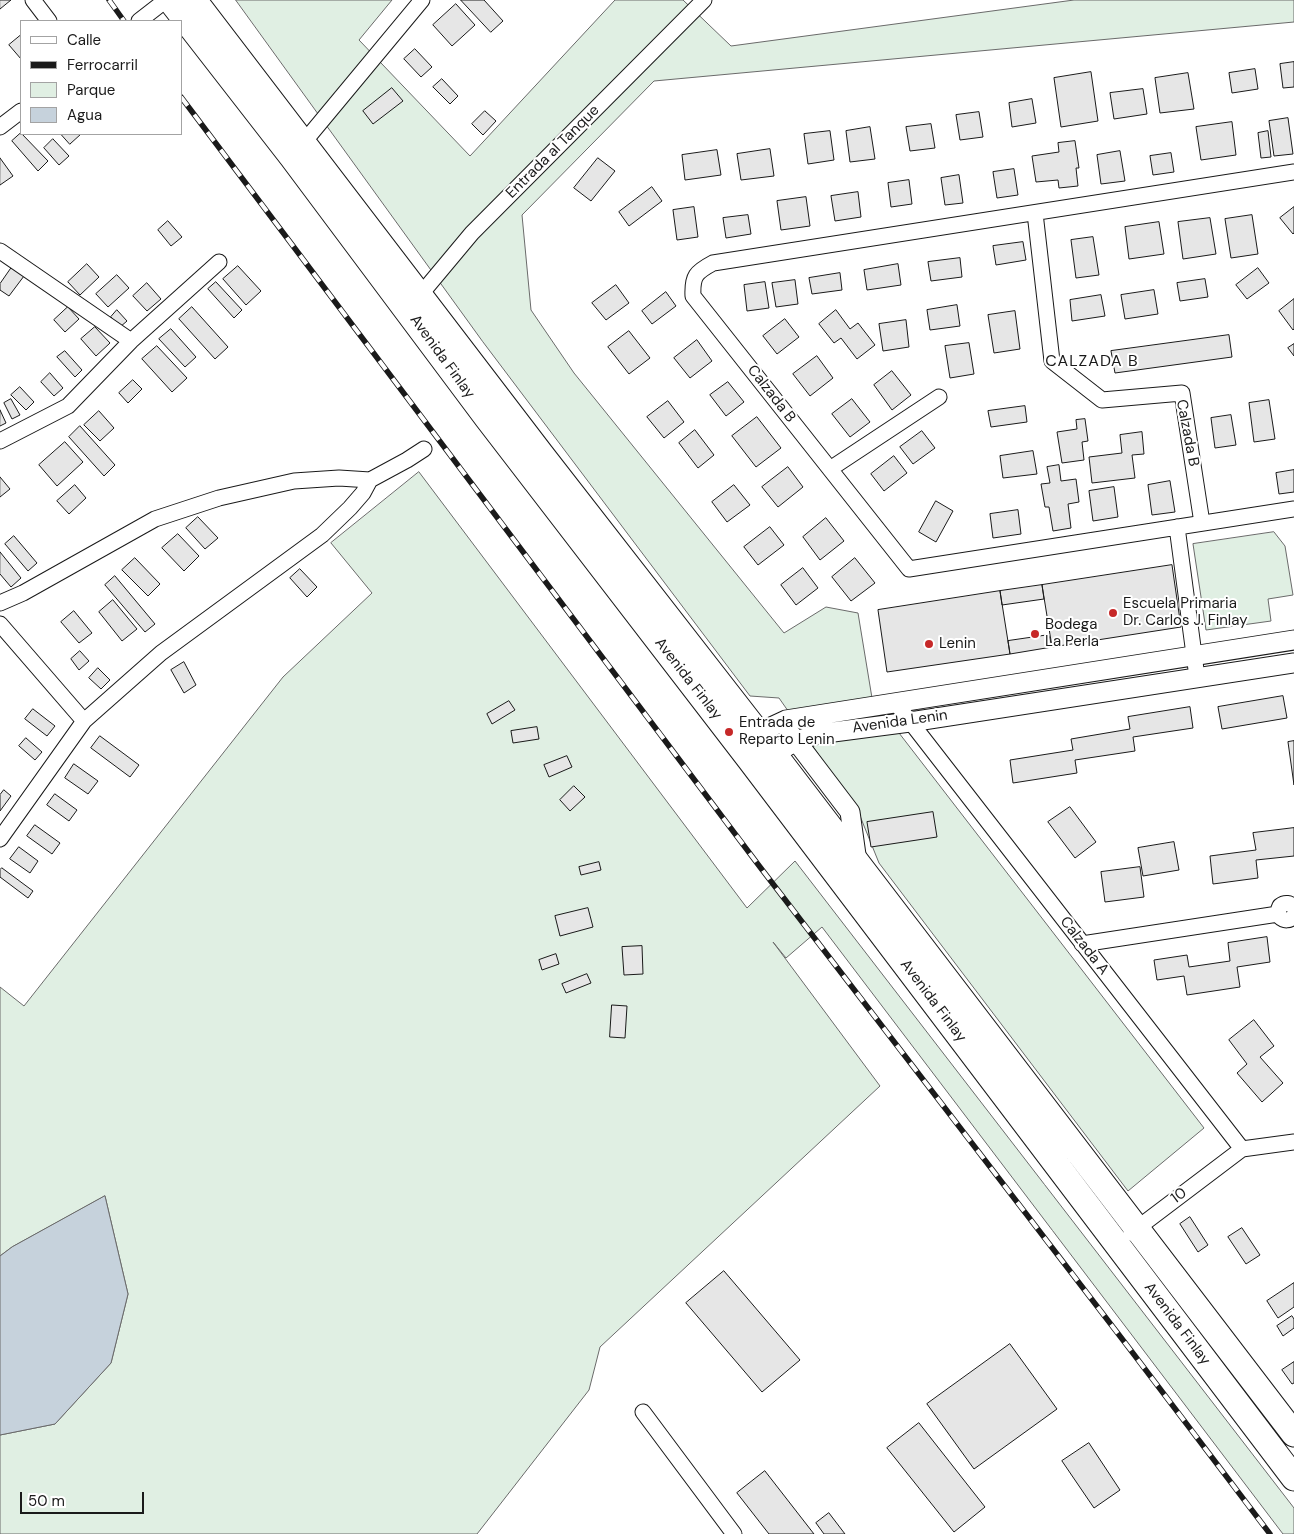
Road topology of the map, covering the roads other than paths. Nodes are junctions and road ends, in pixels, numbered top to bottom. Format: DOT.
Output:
graph roads {
  1 [pos="32,0"];
  2 [pos="166,0"];
  3 [pos="170,0"];
  4 [pos="194,0"];
  5 [pos="422,0"];
  6 [pos="704,0"];
  7 [pos="48,20"];
  8 [pos="140,20"];
  9 [pos="20,112"];
  10 [pos="0,127"];
  11 [pos="298,149"];
  12 [pos="1294,172"];
  13 [pos="1035,213"];
  14 [pos="0,251"];
  15 [pos="219,262"];
  16 [pos="414,302"];
  17 [pos="131,341"];
  18 [pos="939,397"];
  19 [pos="0,441"];
  20 [pos="424,448"];
  21 [pos="830,469"];
  22 [pos="370,480"];
  23 [pos="1294,508"];
  24 [pos="1202,523"];
  25 [pos="1177,527"];
  26 [pos="0,603"];
  27 [pos="0,624"];
  28 [pos="1294,640"];
  29 [pos="1194,656"];
  30 [pos="1292,666"];
  31 [pos="1197,677"];
  32 [pos="895,702"];
  33 [pos="84,721"];
  34 [pos="781,722"];
  35 [pos="910,722"];
  36 [pos="758,733"];
  37 [pos="797,741"];
  38 [pos="774,754"];
  39 [pos="750,760"];
  40 [pos="0,839"];
  41 [pos="857,862"];
  42 [pos="1294,907"];
  43 [pos="1278,914"];
  44 [pos="1294,916"];
  45 [pos="1082,944"];
  46 [pos="1294,1142"];
  47 [pos="1242,1149"];
  48 [pos="1137,1228"];
  49 [pos="1116,1244"];
  50 [pos="644,1412"];
  51 [pos="1293,1430"];
  52 [pos="1267,1444"];
  53 [pos="1294,1478"];
  54 [pos="734,1534"];
  1 -- 7 [label="street"];
  2 -- 8 [label="street"];
  3 -- 11 [label="highway, Avenida Finlay"];
  4 -- 11 [label="highway, Avenida Finlay"];
  5 -- 11 [label="street"];
  6 -- 16 [label="street, Entrada al Tanque"];
  9 -- 10 [label="street"];
  11 -- 16 [label="highway, Avenida Finlay"];
  12 -- 13 [label="street, Calzada B"];
  13 -- 21 [label="street, Calzada B"];
  13 -- 24 [label="street, Calzada B"];
  14 -- 17 [label="street"];
  15 -- 17 [label="street"];
  16 -- 36 [label="highway, Avenida Finlay"];
  16 -- 39 [label="highway, Avenida Finlay"];
  17 -- 19 [label="street"];
  18 -- 21 [label="street"];
  20 -- 22 [label="street"];
  21 -- 25 [label="street, Calzada B"];
  22 -- 26 [label="street"];
  22 -- 33 [label="street"];
  23 -- 24 [label="street, Calzada B"];
  24 -- 25 [label="street, Calzada B"];
  25 -- 29 [label="street"];
  27 -- 33 [label="street"];
  28 -- 29 [label="street, Avenida Lenin"];
  29 -- 31 [label="street"];
  29 -- 32 [label="street, Avenida Lenin"];
  30 -- 31 [label="street, Avenida Lenin"];
  31 -- 35 [label="street, Avenida Lenin"];
  32 -- 34 [label="street, Avenida Lenin"];
  32 -- 35 [label="street, Calzada A"];
  33 -- 40 [label="street"];
  34 -- 36 [label="street, Avenida Lenin"];
  34 -- 37 [label="street"];
  35 -- 37 [label="street, Avenida Lenin"];
  35 -- 45 [label="street, Calzada A"];
  36 -- 38 [label="highway, Avenida Finlay"];
  36 -- 39 [label="street"];
  37 -- 38 [label="street, Avenida Lenin"];
  37 -- 41 [label="street"];
  38 -- 39 [label="street, Avenida Lenin"];
  38 -- 41 [label="highway, Avenida Finlay"];
  39 -- 49 [label="highway, Avenida Finlay"];
  41 -- 48 [label="highway, Avenida Finlay"];
  42 -- 43 [label="street"];
  43 -- 44 [label="street"];
  43 -- 45 [label="street"];
  45 -- 47 [label="street, Calzada A"];
  46 -- 47 [label="street"];
  47 -- 48 [label="street, 10"];
  48 -- 49 [label="street, 10"];
  48 -- 51 [label="highway, Avenida Finlay"];
  49 -- 52 [label="highway, Avenida Finlay"];
  50 -- 54 [label="street"];
  51 -- 52 [label="street"];
  52 -- 53 [label="highway, Avenida Finlay"];
}
